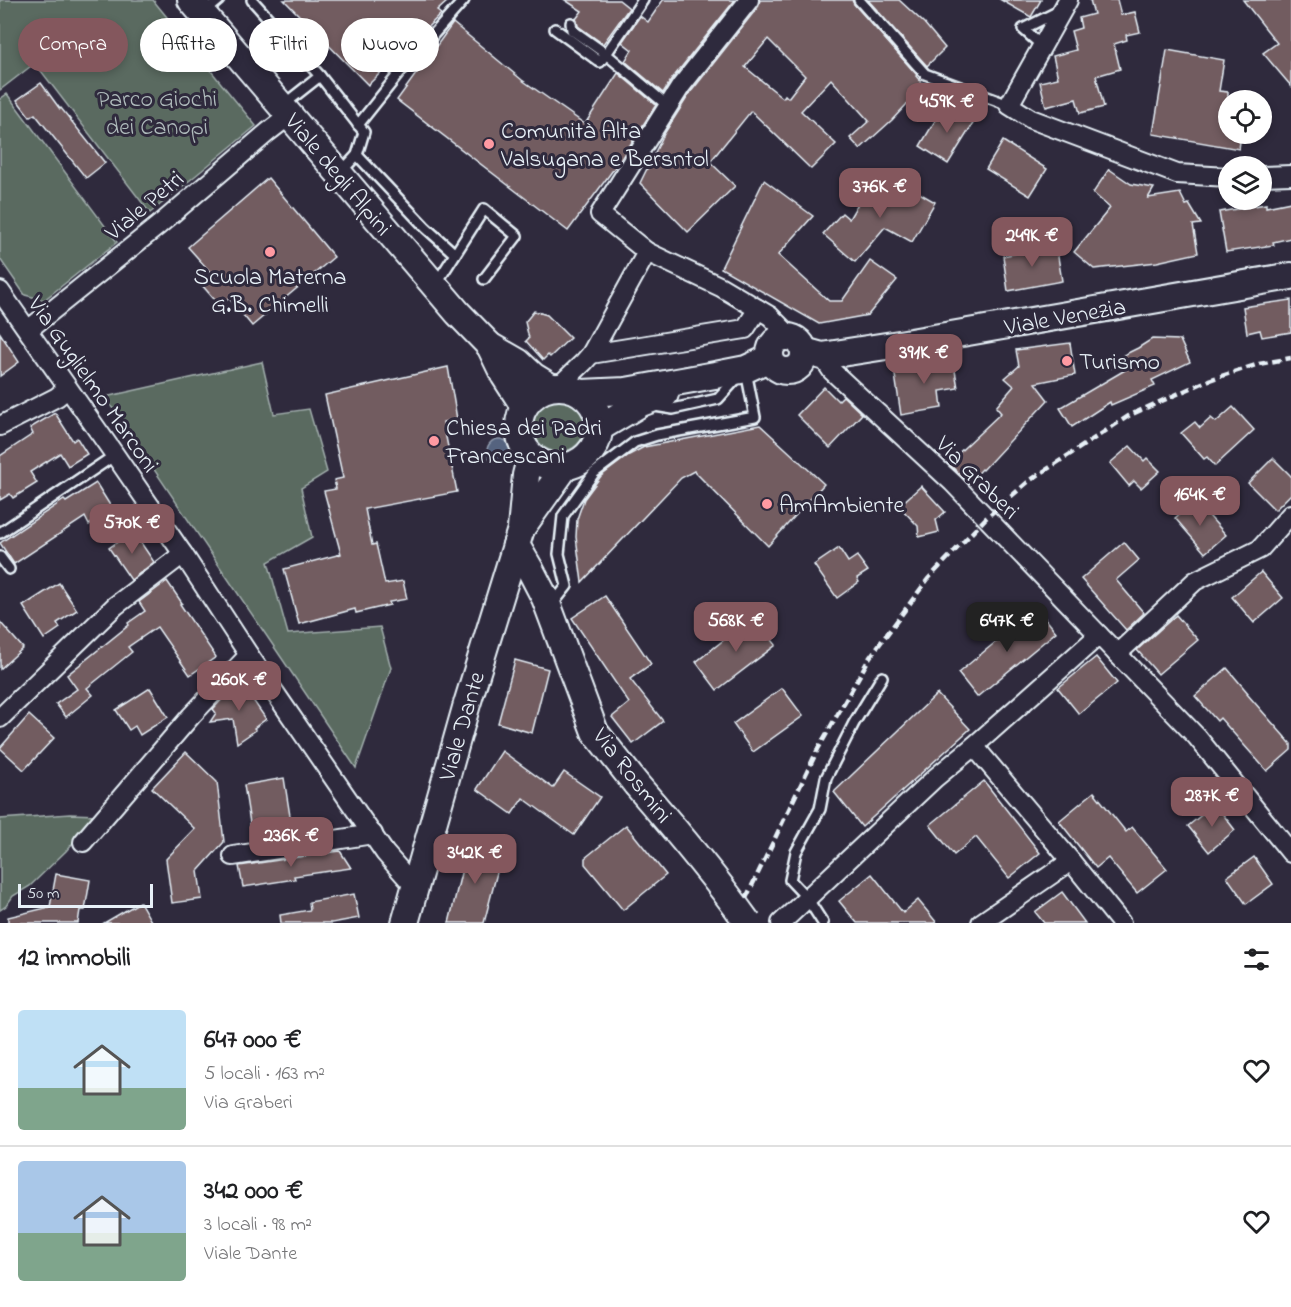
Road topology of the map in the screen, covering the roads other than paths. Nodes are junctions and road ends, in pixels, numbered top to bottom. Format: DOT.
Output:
graph roads {
  1 [pos="252,0"];
  2 [pos="464,0"];
  3 [pos="643,0"];
  4 [pos="749,0"];
  5 [pos="859,0"];
  6 [pos="204,4"];
  7 [pos="1066,4"];
  8 [pos="571,23"];
  9 [pos="555,29"];
  10 [pos="606,54"];
  11 [pos="320,76"];
  12 [pos="1009,105"];
  13 [pos="668,106"];
  14 [pos="286,111"];
  15 [pos="358,125"];
  16 [pos="357,155"];
  17 [pos="339,174"];
  18 [pos="1291,175"];
  19 [pos="1218,176"];
  20 [pos="1272,176"];
  21 [pos="647,252"];
  22 [pos="455,254"];
  23 [pos="1291,276"];
  24 [pos="484,279"];
  25 [pos="435,286"];
  26 [pos="0,291"];
  27 [pos="758,309"];
  28 [pos="28,330"];
  29 [pos="490,346"];
  30 [pos="806,348"];
  31 [pos="591,354"];
  32 [pos="746,369"];
  33 [pos="716,375"];
  34 [pos="67,387"];
  35 [pos="564,389"];
  36 [pos="641,403"];
  37 [pos="524,406"];
  38 [pos="0,426"];
  39 [pos="599,428"];
  40 [pos="115,455"];
  41 [pos="531,456"];
  42 [pos="565,467"];
  43 [pos="1291,514"];
  44 [pos="0,533"];
  45 [pos="518,537"];
  46 [pos="183,554"];
  47 [pos="0,557"];
  48 [pos="9,569"];
  49 [pos="549,609"];
  50 [pos="1099,635"];
  51 [pos="1117,654"];
  52 [pos="249,655"];
  53 [pos="882,677"];
  54 [pos="0,718"];
  55 [pos="974,746"];
  56 [pos="373,834"];
  57 [pos="82,842"];
  58 [pos="1291,853"];
  59 [pos="233,856"];
  60 [pos="1071,861"];
  61 [pos="415,887"];
  62 [pos="807,898"];
  63 [pos="405,923"];
  64 [pos="748,923"];
  65 [pos="782,923"];
  66 [pos="823,923"];
  67 [pos="981,923"];
  68 [pos="1121,923"];
  1 -- 11 [label="lane"];
  2 -- 15 [label="lane"];
  3 -- 10 [label="lane"];
  4 -- 13 [label="street"];
  5 -- 12 [label="lane"];
  6 -- 14 [label="main road, Viale degli Alpini"];
  7 -- 12 [label="street"];
  8 -- 10 [label="lane"];
  9 -- 10 [label="lane"];
  10 -- 13 [label="lane"];
  11 -- 14 [label="lane"];
  11 -- 15 [label="lane"];
  12 -- 19 [label="street"];
  13 -- 21 [label="street, Via Graberi"];
  14 -- 17 [label="main road, Viale degli Alpini"];
  14 -- 28 [label="street, Viale Petri"];
  15 -- 16 [label="lane"];
  16 -- 17 [label="lane"];
  16 -- 22 [label="lane"];
  17 -- 25 [label="main road, Viale degli Alpini"];
  18 -- 20 [label="street"];
  21 -- 27 [label="street, Via Graberi"];
  21 -- 31 [label="street"];
  22 -- 24 [label="lane"];
  22 -- 25 [label="lane"];
  23 -- 30 [label="main road, Viale Venezia"];
  25 -- 29 [label="main road, Viale degli Alpini"];
  26 -- 28 [label="street, Via Guglielmo Marconi"];
  27 -- 30 [label="street, Via Graberi"];
  27 -- 31 [label="street"];
  28 -- 34 [label="street, Via Guglielmo Marconi"];
  29 -- 35 [label="main road"];
  29 -- 37 [label="main road"];
  30 -- 32 [label="main road"];
  30 -- 50 [label="street, Via Graberi"];
  31 -- 35 [label="street"];
  32 -- 33 [label="main road"];
  32 -- 36 [label="lane"];
  32 -- 49 [label="lane"];
  33 -- 35 [label="main road"];
  33 -- 36 [label="main road"];
  34 -- 38 [label="street"];
  34 -- 40 [label="street, Via Guglielmo Marconi"];
  35 -- 37 [label="main road"];
  35 -- 39 [label="main road"];
  36 -- 39 [label="main road"];
  37 -- 41 [label="main road"];
  39 -- 42 [label="main road"];
  40 -- 44 [label="lane"];
  40 -- 46 [label="street, Via Guglielmo Marconi"];
  41 -- 42 [label="main road"];
  41 -- 45 [label="main road, Viale Dante"];
  42 -- 45 [label="main road, Viale Dante"];
  43 -- 51 [label="street"];
  45 -- 49 [label="main road, Via Rosmini"];
  45 -- 61 [label="main road, Viale Dante"];
  46 -- 52 [label="street, Via Guglielmo Marconi"];
  46 -- 54 [label="street"];
  47 -- 48 [label="lane"];
  49 -- 64 [label="main road, Via Rosmini, bridge"];
  50 -- 51 [label="street, Via Graberi"];
  50 -- 55 [label="street"];
  51 -- 58 [label="street, Via Graberi"];
  52 -- 56 [label="street, Via Guglielmo Marconi"];
  52 -- 57 [label="street"];
  53 -- 62 [label="lane"];
  55 -- 60 [label="street"];
  55 -- 62 [label="street"];
  56 -- 59 [label="street"];
  56 -- 61 [label="street, Via Guglielmo Marconi"];
  60 -- 67 [label="street"];
  60 -- 68 [label="street"];
  61 -- 63 [label="main road, Viale Dante"];
  62 -- 65 [label="street"];
  62 -- 66 [label="lane"];
}
